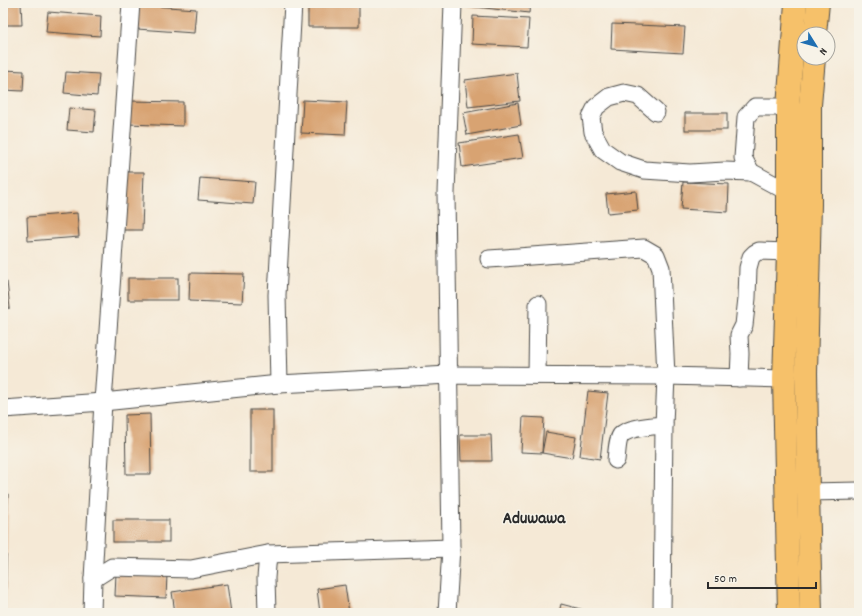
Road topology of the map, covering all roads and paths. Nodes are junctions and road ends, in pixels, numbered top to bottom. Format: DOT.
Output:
graph roads {
  1 [pos="131,3"];
  2 [pos="293,3"];
  3 [pos="453,3"];
  4 [pos="796,3"];
  5 [pos="818,3"];
  6 [pos="816,26"];
  7 [pos="813,66"];
  8 [pos="788,107"];
  9 [pos="656,112"];
  10 [pos="751,172"];
  11 [pos="788,192"];
  12 [pos="788,252"];
  13 [pos="489,259"];
  14 [pos="538,304"];
  15 [pos="449,375"];
  16 [pos="537,375"];
  17 [pos="666,376"];
  18 [pos="739,378"];
  19 [pos="784,380"];
  20 [pos="278,384"];
  21 [pos="103,402"];
  22 [pos="3,409"];
  23 [pos="664,425"];
  24 [pos="616,460"];
  25 [pos="859,491"];
  26 [pos="808,492"];
  27 [pos="451,548"];
  28 [pos="268,554"];
  29 [pos="93,579"];
  30 [pos="92,613"];
  31 [pos="267,613"];
  32 [pos="447,613"];
  33 [pos="662,613"];
  34 [pos="789,613"];
  35 [pos="811,613"];
  1 -- 21 [label="street"];
  2 -- 20 [label="street"];
  3 -- 15 [label="street"];
  4 -- 8 [label="highway"];
  5 -- 6 [label="highway"];
  7 -- 26 [label="highway"];
  8 -- 10 [label="street"];
  8 -- 11 [label="highway"];
  9 -- 10 [label="street"];
  10 -- 11 [label="street"];
  11 -- 12 [label="highway"];
  12 -- 18 [label="street"];
  12 -- 19 [label="highway"];
  13 -- 17 [label="street"];
  14 -- 16 [label="street"];
  15 -- 16 [label="street"];
  15 -- 20 [label="street"];
  15 -- 27 [label="street"];
  16 -- 17 [label="street"];
  17 -- 18 [label="street"];
  17 -- 23 [label="street"];
  18 -- 19 [label="street"];
  19 -- 34 [label="highway"];
  20 -- 21 [label="street"];
  21 -- 22 [label="street"];
  21 -- 29 [label="street"];
  23 -- 24 [label="street"];
  23 -- 33 [label="street"];
  25 -- 26 [label="street"];
  26 -- 35 [label="highway"];
  27 -- 28 [label="street"];
  27 -- 32 [label="street"];
  28 -- 29 [label="street"];
  28 -- 31 [label="street"];
  29 -- 30 [label="street"];
}
